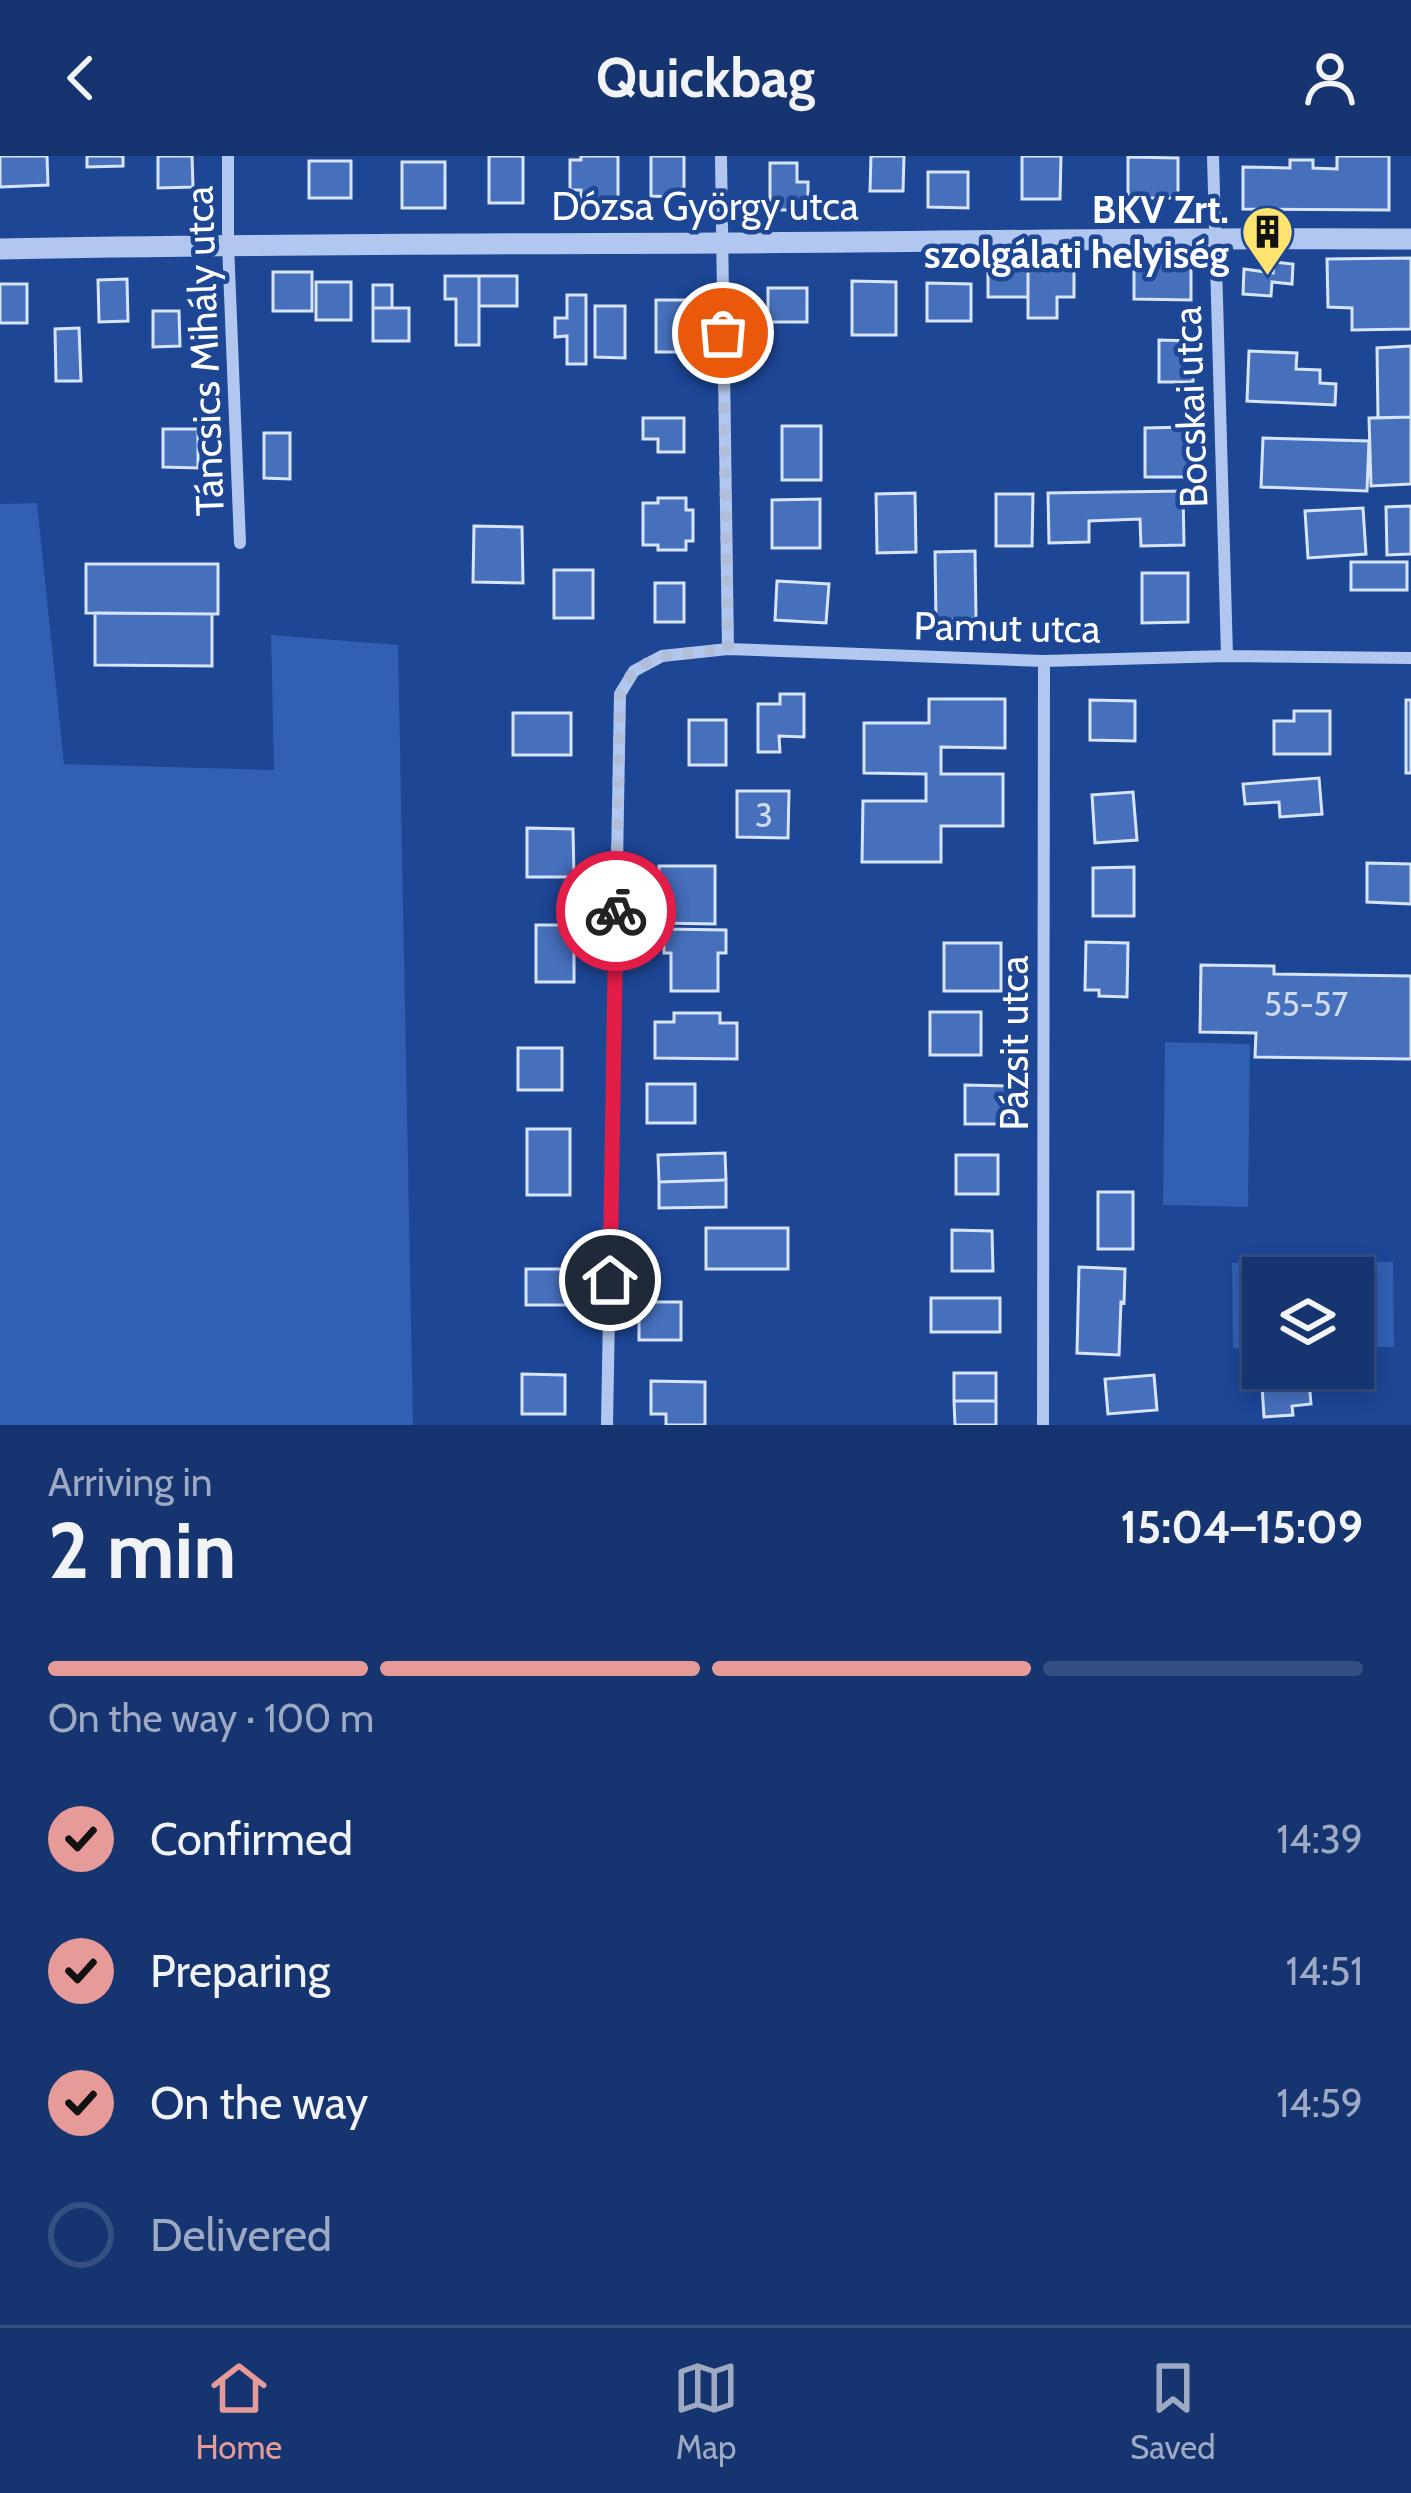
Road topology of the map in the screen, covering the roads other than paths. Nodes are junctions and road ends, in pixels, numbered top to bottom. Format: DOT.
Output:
graph roads {
  1 [pos="228,156"];
  2 [pos="721,156"];
  3 [pos="1213,156"];
  4 [pos="1216,237"];
  5 [pos="1411,239"];
  6 [pos="722,243"];
  7 [pos="228,244"];
  8 [pos="0,248"];
  9 [pos="240,543"];
  10 [pos="728,649"];
  11 [pos="1226,656"];
  12 [pos="1411,658"];
  13 [pos="1044,661"];
  14 [pos="607,1425"];
  15 [pos="1043,1425"];
  1 -- 7 [label="street, Táncsics Mihály utca"];
  2 -- 6 [label="street"];
  3 -- 4 [label="street, Bocskai utca"];
  4 -- 5 [label="street, Dózsa György utca"];
  4 -- 6 [label="street, Dózsa György utca"];
  4 -- 11 [label="street, Bocskai utca"];
  6 -- 7 [label="street, Dózsa György utca"];
  6 -- 10 [label="street"];
  7 -- 8 [label="street, Dózsa György utca"];
  7 -- 9 [label="street, Táncsics Mihály utca"];
  10 -- 13 [label="street, Pamut utca"];
  10 -- 14 [label="street, Pamut utca"];
  11 -- 12 [label="street, Pamut utca"];
  11 -- 13 [label="street, Pamut utca"];
  13 -- 15 [label="street, Pázsit utca"];
}
